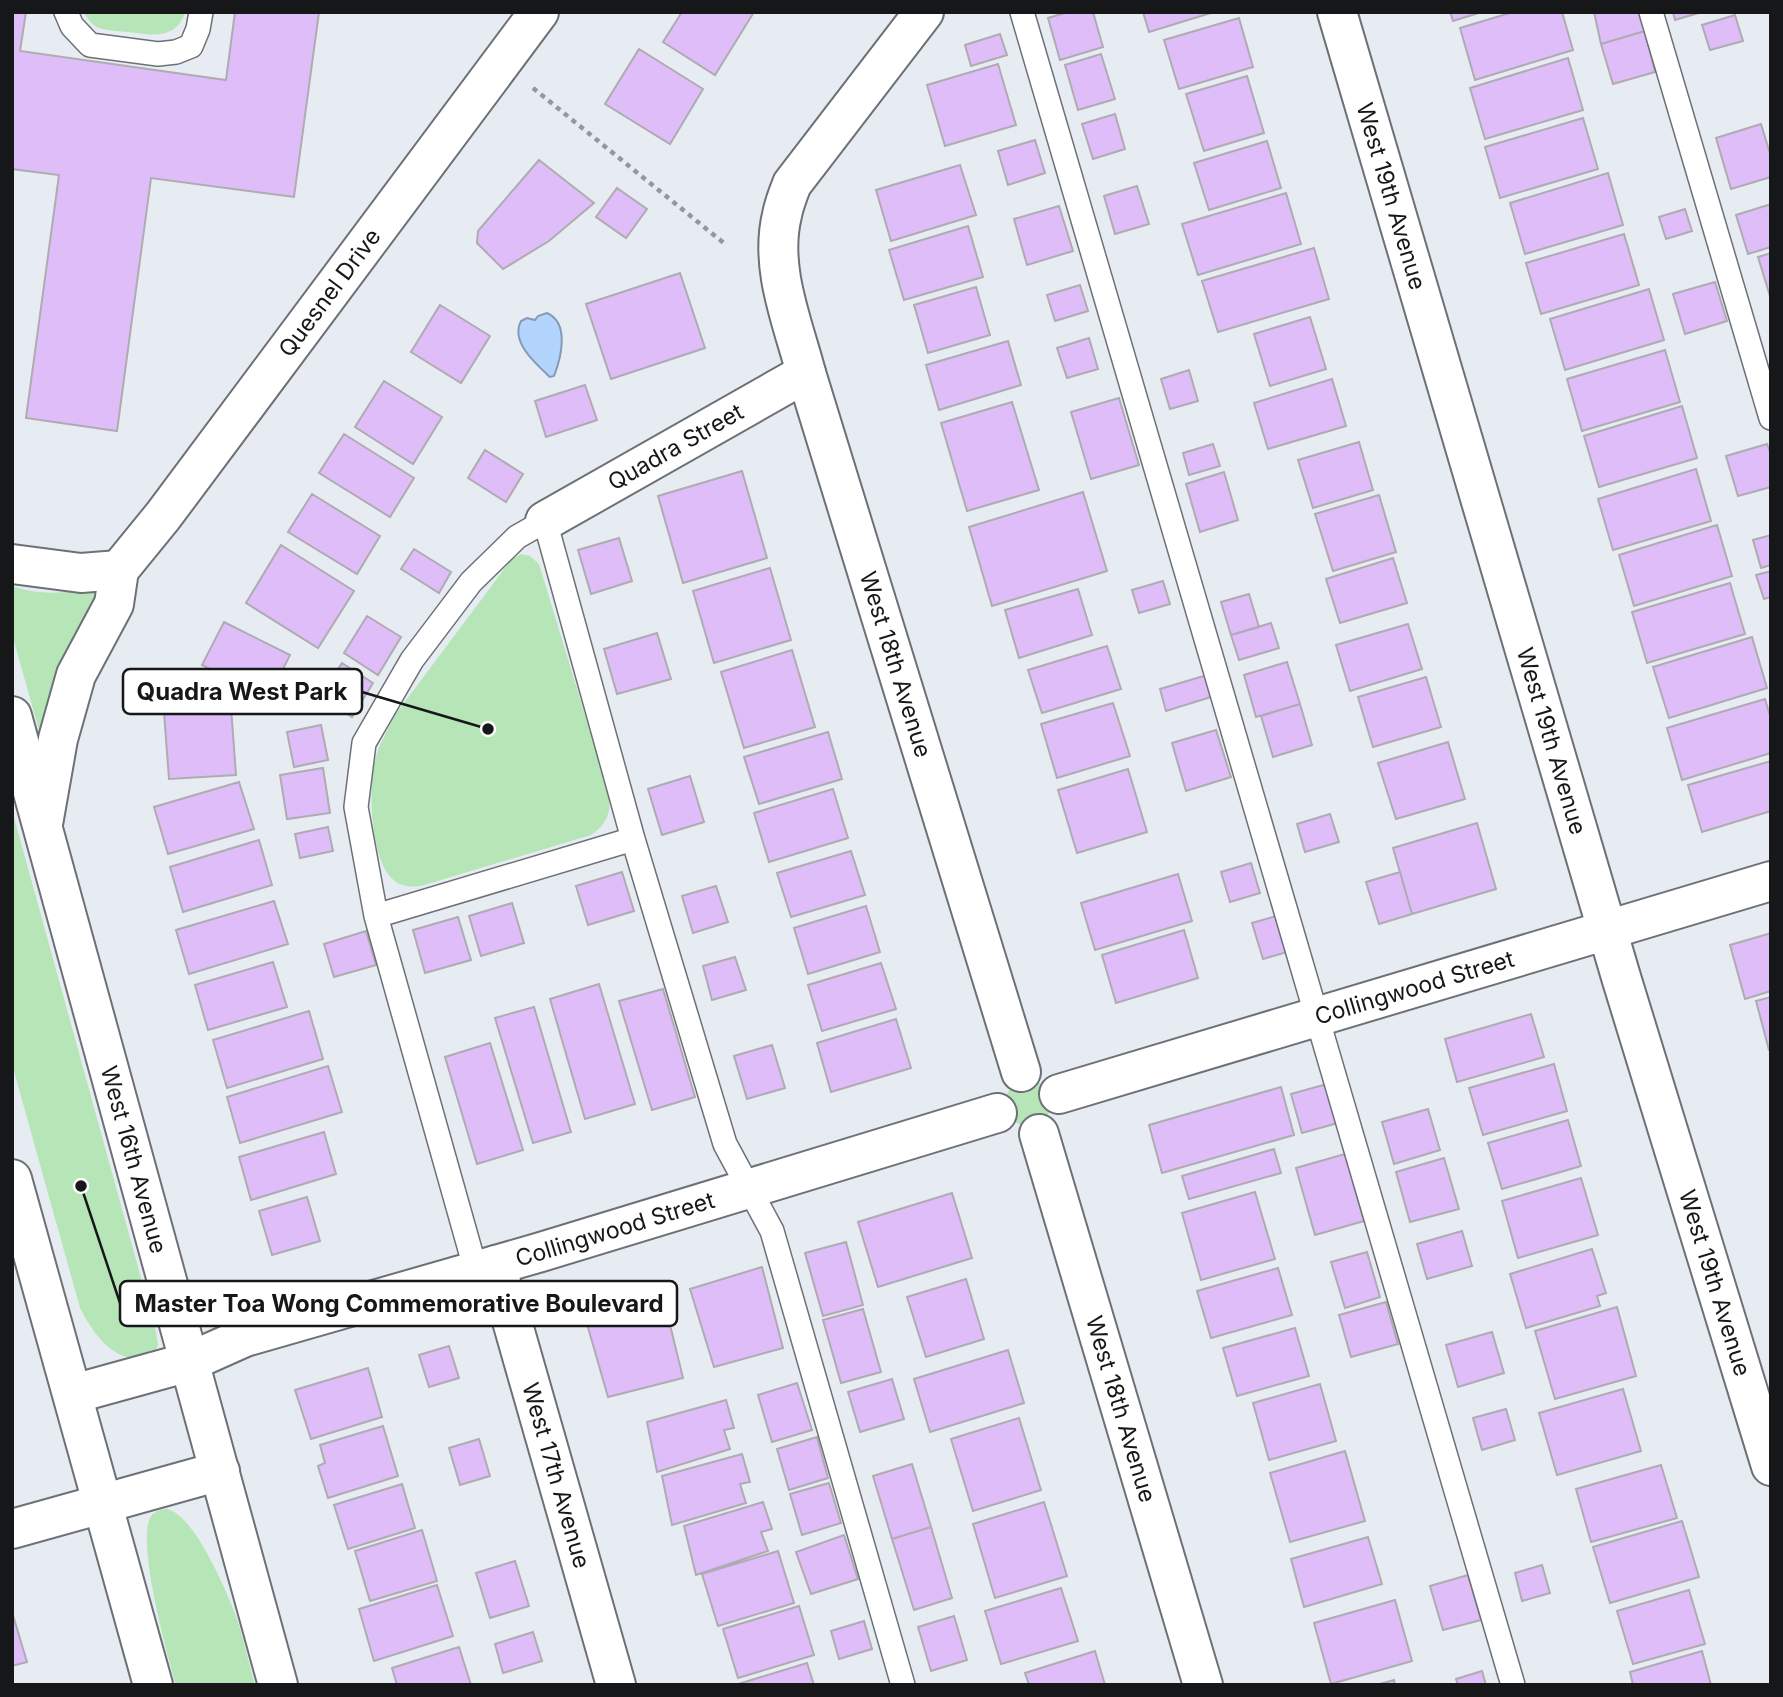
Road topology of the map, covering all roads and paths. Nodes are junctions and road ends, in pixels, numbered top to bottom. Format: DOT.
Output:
graph roads {
  1 [pos="66,12"];
  2 [pos="201,12"];
  3 [pos="539,12"];
  4 [pos="924,12"];
  5 [pos="1022,12"];
  6 [pos="1337,12"];
  7 [pos="1651,12"];
  8 [pos="531,87"];
  9 [pos="725,244"];
  10 [pos="806,373"];
  11 [pos="1771,418"];
  12 [pos="545,522"];
  13 [pos="12,564"];
  14 [pos="119,570"];
  15 [pos="12,716"];
  16 [pos="43,824"];
  17 [pos="633,839"];
  18 [pos="1771,881"];
  19 [pos="376,916"];
  20 [pos="1607,931"];
  21 [pos="1317,1017"];
  22 [pos="1021,1072"];
  23 [pos="1059,1094"];
  24 [pos="997,1113"];
  25 [pos="1039,1134"];
  26 [pos="12,1179"];
  27 [pos="750,1188"];
  28 [pos="486,1268"];
  29 [pos="189,1362"];
  30 [pos="73,1394"];
  31 [pos="1771,1466"];
  32 [pos="220,1471"];
  33 [pos="103,1503"];
  34 [pos="12,1529"];
  35 [pos="153,1685"];
  36 [pos="278,1685"];
  37 [pos="616,1685"];
  38 [pos="903,1685"];
  39 [pos="1203,1685"];
  40 [pos="1513,1685"];
  1 -- 2 [label="lane"];
  3 -- 14 [label="street, Quesnel Drive"];
  4 -- 10 [label="street, West 18th Avenue"];
  5 -- 21 [label="lane"];
  6 -- 20 [label="street, West 19th Avenue"];
  7 -- 11 [label="lane"];
  8 -- 9 [label="path"];
  10 -- 12 [label="street, Quadra Street"];
  10 -- 22 [label="street, West 18th Avenue"];
  12 -- 17 [label="lane"];
  12 -- 19 [label="lane"];
  13 -- 14 [label="street"];
  14 -- 16 [label="street"];
  15 -- 16 [label="street, West 16th Avenue"];
  16 -- 29 [label="street, West 16th Avenue"];
  17 -- 19 [label="lane"];
  17 -- 27 [label="lane"];
  18 -- 20 [label="street, Collingwood Street"];
  19 -- 28 [label="lane"];
  20 -- 21 [label="street, Collingwood Street"];
  20 -- 31 [label="street, West 19th Avenue"];
  21 -- 23 [label="street, Collingwood Street"];
  21 -- 40 [label="lane"];
  22 -- 23 [label="street"];
  22 -- 24 [label="street"];
  23 -- 25 [label="street"];
  24 -- 25 [label="street"];
  24 -- 27 [label="street, Collingwood Street"];
  25 -- 39 [label="street, West 18th Avenue"];
  26 -- 30 [label="street"];
  27 -- 28 [label="street, Collingwood Street"];
  27 -- 38 [label="lane"];
  28 -- 29 [label="street, Collingwood Street"];
  28 -- 37 [label="street, West 17th Avenue"];
  29 -- 30 [label="street, Collingwood Street"];
  29 -- 32 [label="street, West 16th Avenue"];
  30 -- 33 [label="street"];
  32 -- 33 [label="street"];
  32 -- 36 [label="street, West 16th Avenue"];
  33 -- 34 [label="street"];
  33 -- 35 [label="street"];
}
